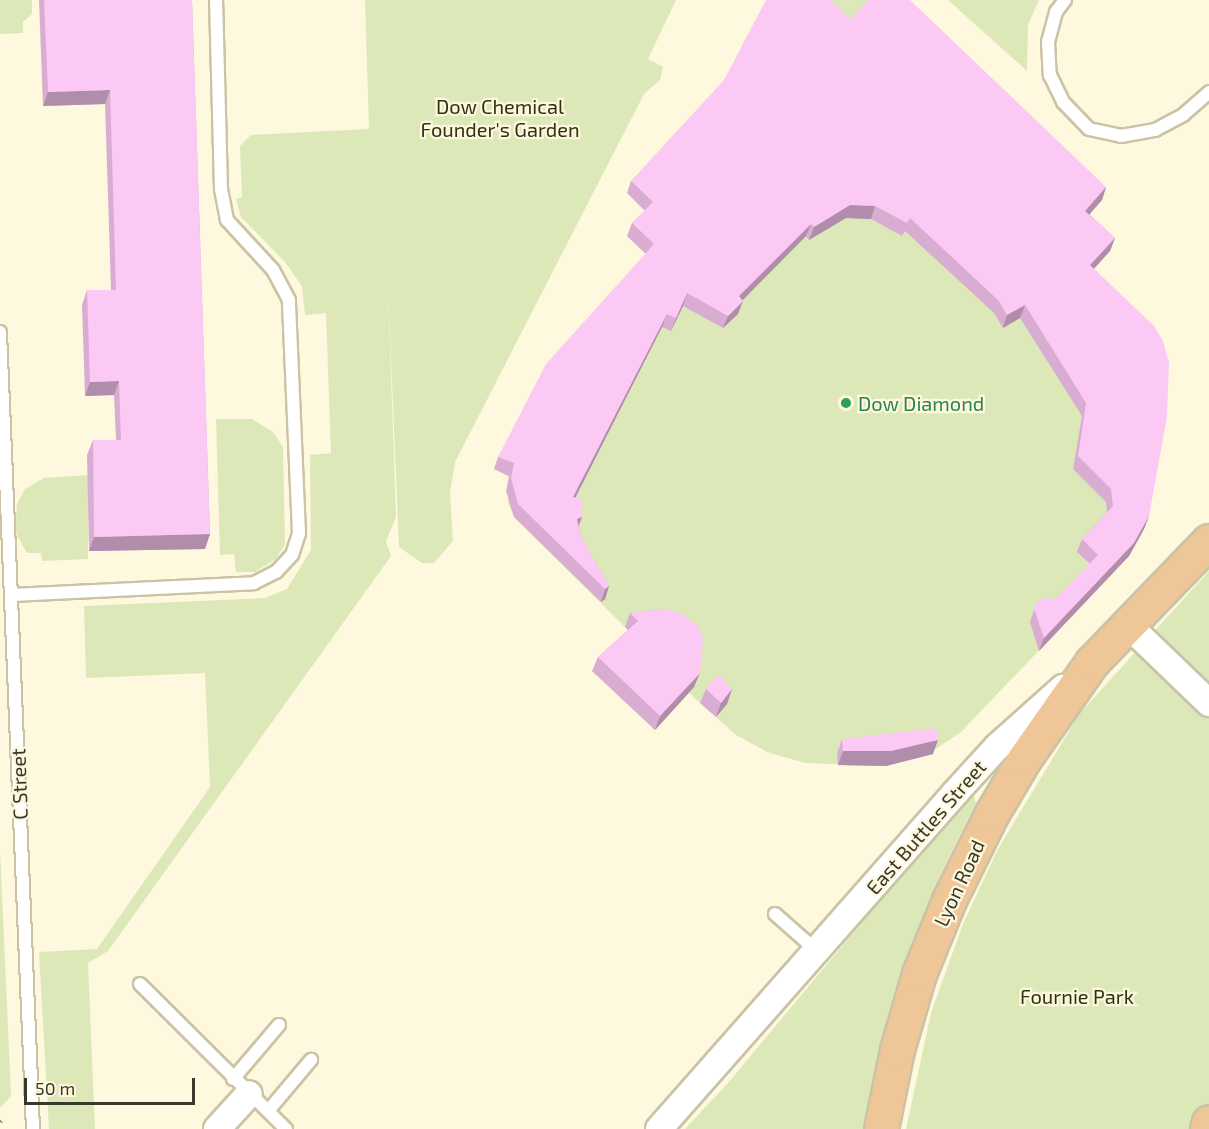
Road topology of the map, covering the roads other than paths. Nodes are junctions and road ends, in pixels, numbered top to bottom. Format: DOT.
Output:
graph roads {
  1 [pos="216,0"];
  2 [pos="1065,0"];
  3 [pos="1209,92"];
  4 [pos="0,332"];
  5 [pos="1209,541"];
  6 [pos="12,595"];
  7 [pos="1129,626"];
  8 [pos="1092,662"];
  9 [pos="1209,703"];
  10 [pos="775,914"];
  11 [pos="816,951"];
  12 [pos="140,984"];
  13 [pos="279,1025"];
  14 [pos="311,1060"];
  15 [pos="250,1095"];
  16 [pos="1209,1122"];
  17 [pos="33,1129"];
  18 [pos="217,1129"];
  19 [pos="286,1129"];
  20 [pos="659,1129"];
  21 [pos="880,1129"];
  22 [pos="1207,1129"];
  1 -- 6 [label="lane"];
  2 -- 3 [label="lane"];
  4 -- 6 [label="lane, C Street"];
  5 -- 7 [label="highway, East Buttles Street"];
  6 -- 17 [label="lane, C Street"];
  7 -- 8 [label="highway, East Buttles Street"];
  7 -- 9 [label="street"];
  8 -- 11 [label="street, East Buttles Street"];
  8 -- 21 [label="highway, Lyon Road"];
  10 -- 11 [label="lane"];
  11 -- 20 [label="street, East Buttles Street"];
  12 -- 15 [label="lane"];
  13 -- 15 [label="lane"];
  14 -- 15 [label="lane"];
  15 -- 18 [label="street"];
  15 -- 19 [label="lane"];
  16 -- 22 [label="highway"];
}
